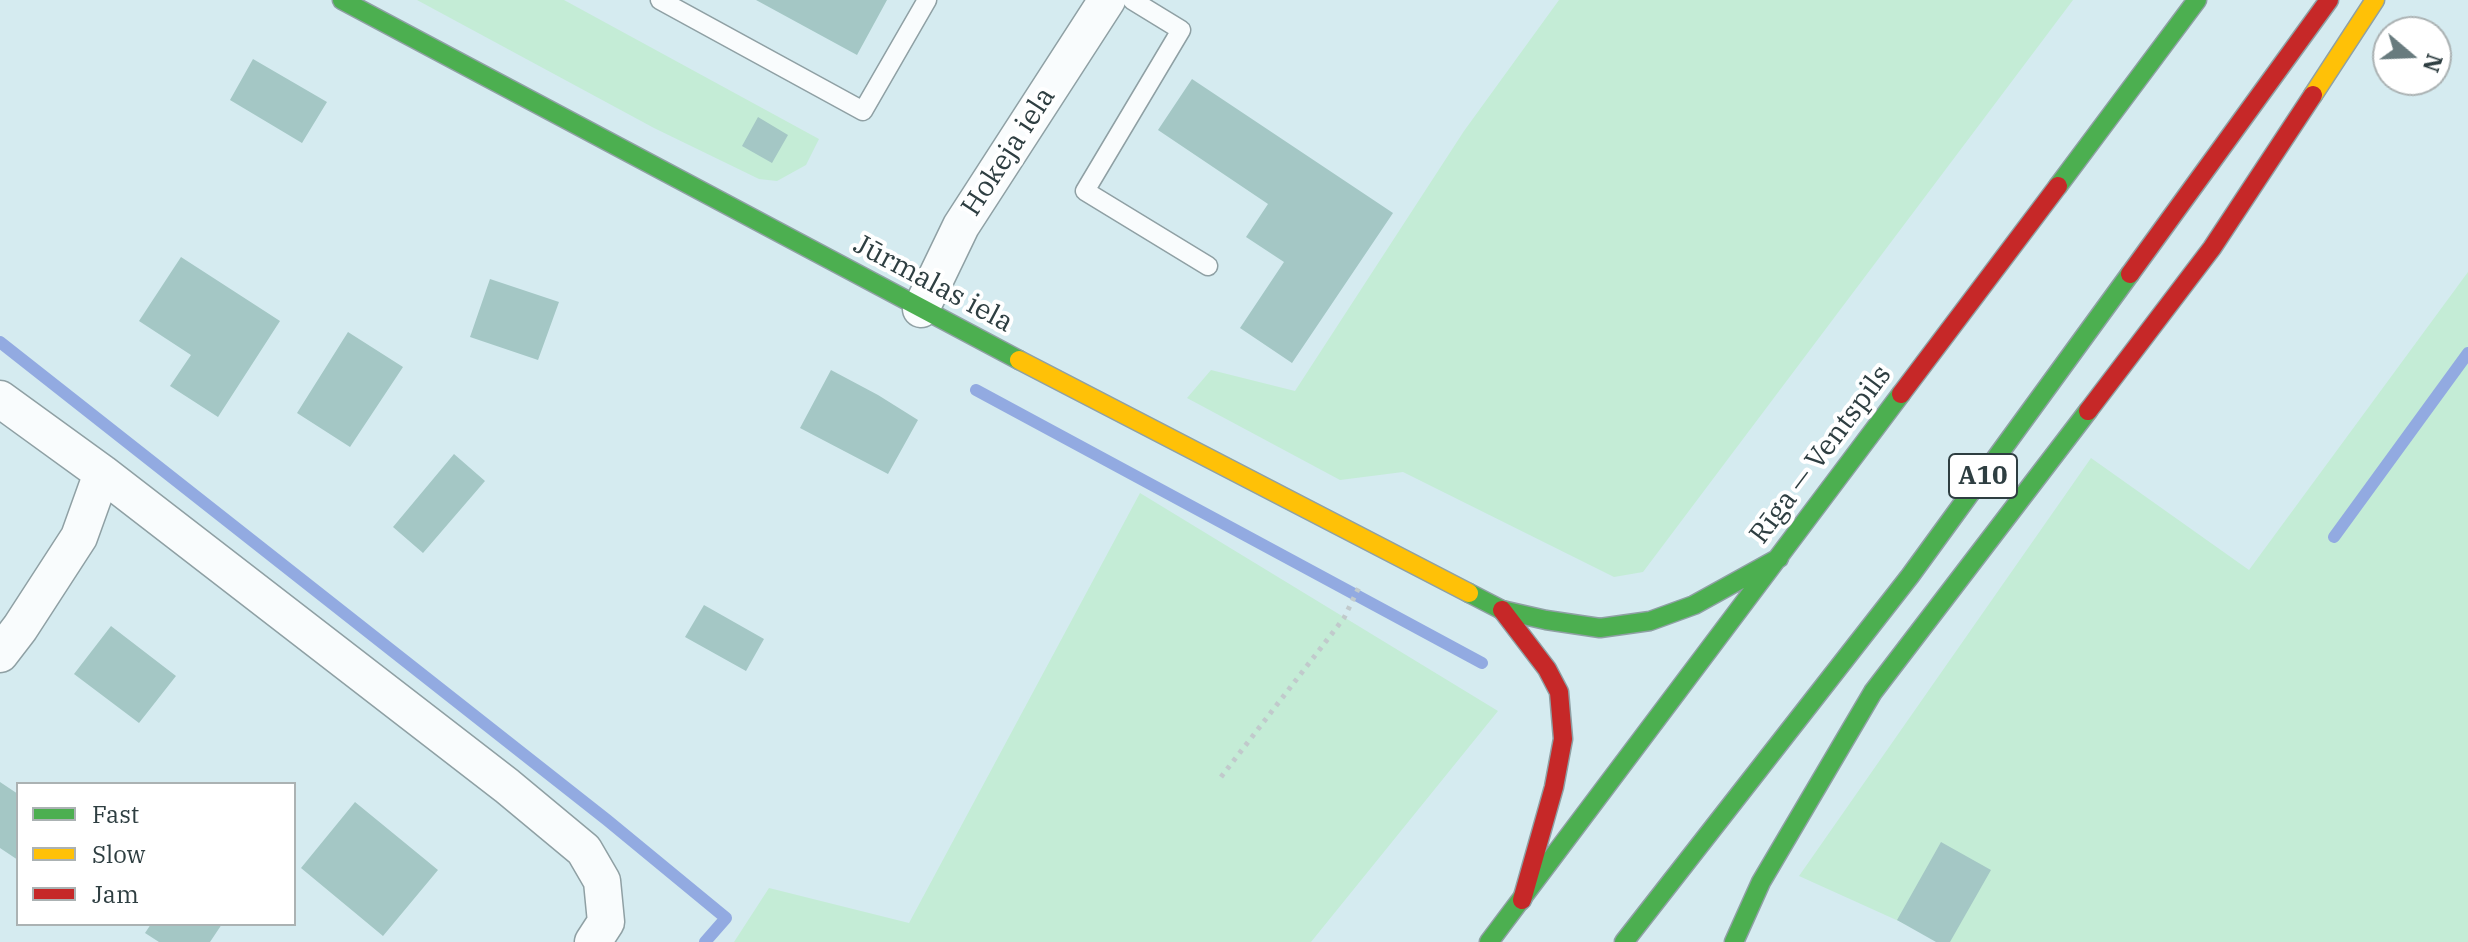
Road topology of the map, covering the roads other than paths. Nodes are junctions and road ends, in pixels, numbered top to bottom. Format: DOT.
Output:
graph roads {
  1 [pos="342,0"];
  2 [pos="660,0"];
  3 [pos="927,0"];
  4 [pos="1107,0"];
  5 [pos="1132,0"];
  6 [pos="2197,0"];
  7 [pos="2329,0"];
  8 [pos="2375,0"];
  9 [pos="1208,266"];
  10 [pos="921,309"];
  11 [pos="0,399"];
  12 [pos="102,473"];
  13 [pos="1779,558"];
  14 [pos="1502,610"];
  15 [pos="0,654"];
  16 [pos="1521,902"];
  17 [pos="593,942"];
  18 [pos="1489,942"];
  19 [pos="1624,942"];
  20 [pos="1734,942"];
  1 -- 10 [label="main road, Jūrmalas iela"];
  2 -- 3 [label="lane"];
  4 -- 10 [label="street, Hokeja iela"];
  5 -- 9 [label="lane"];
  6 -- 13 [label="main road, Rīga — Ventspils"];
  7 -- 19 [label="main road, A10"];
  8 -- 20 [label="main road"];
  10 -- 14 [label="main road, Jūrmalas iela"];
  11 -- 12 [label="street"];
  12 -- 15 [label="street"];
  12 -- 17 [label="street"];
  13 -- 14 [label="main road"];
  13 -- 16 [label="main road, Rīga — Ventspils"];
  14 -- 16 [label="main road"];
  16 -- 18 [label="main road, Rīga — Ventspils"];
}
